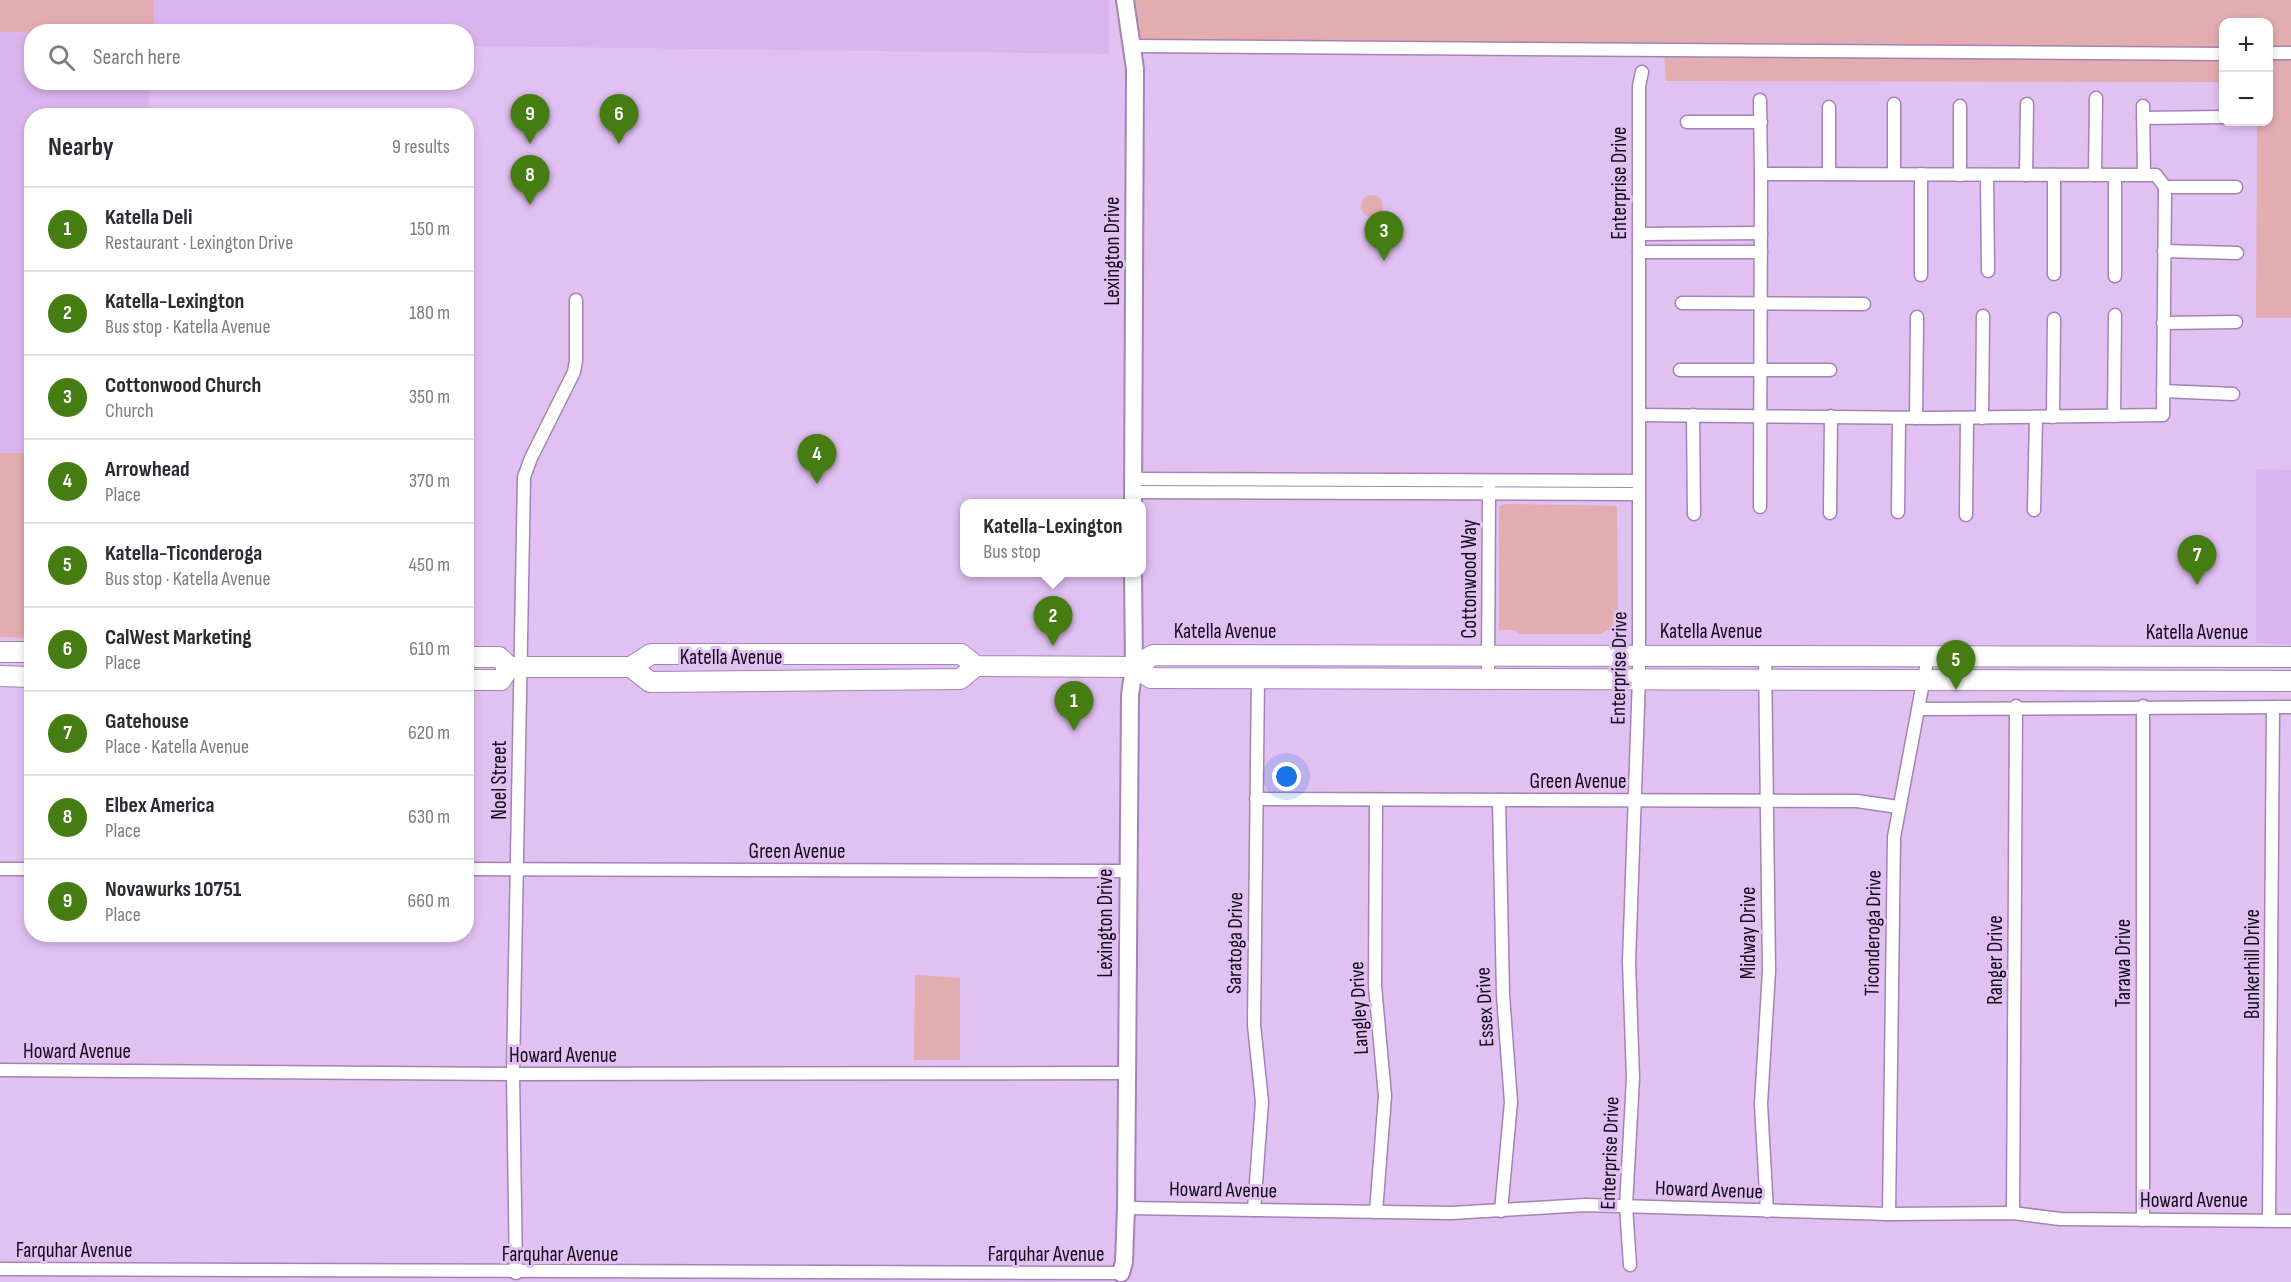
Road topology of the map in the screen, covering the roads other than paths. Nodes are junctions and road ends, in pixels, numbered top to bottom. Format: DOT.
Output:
graph roads {
  1 [pos="1125,0"];
  2 [pos="1131,46"];
  3 [pos="2273,53"];
  4 [pos="2291,53"];
  5 [pos="2219,54"];
  6 [pos="1642,72"];
  7 [pos="2096,98"];
  8 [pos="1760,100"];
  9 [pos="1894,104"];
  10 [pos="2027,105"];
  11 [pos="1960,106"];
  12 [pos="1828,107"];
  13 [pos="2219,117"];
  14 [pos="1687,122"];
  15 [pos="1761,122"];
  16 [pos="1761,174"];
  17 [pos="1829,174"];
  18 [pos="1894,174"];
  19 [pos="1921,174"];
  20 [pos="1960,175"];
  21 [pos="1987,175"];
  22 [pos="2026,175"];
  23 [pos="2054,175"];
  24 [pos="2095,175"];
  25 [pos="2115,175"];
  26 [pos="2144,175"];
  27 [pos="2165,187"];
  28 [pos="2236,188"];
  29 [pos="1761,233"];
  30 [pos="1639,234"];
  31 [pos="2164,251"];
  32 [pos="1639,252"];
  33 [pos="1761,252"];
  34 [pos="2237,253"];
  35 [pos="1988,271"];
  36 [pos="2054,274"];
  37 [pos="1921,275"];
  38 [pos="2115,276"];
  39 [pos="576,300"];
  40 [pos="1682,303"];
  41 [pos="1864,304"];
  42 [pos="1761,305"];
  43 [pos="2115,315"];
  44 [pos="1983,316"];
  45 [pos="1917,317"];
  46 [pos="2054,319"];
  47 [pos="2236,322"];
  48 [pos="2163,323"];
  49 [pos="1761,369"];
  50 [pos="1680,370"];
  51 [pos="1830,370"];
  52 [pos="2163,391"];
  53 [pos="2233,394"];
  54 [pos="1693,414"];
  55 [pos="1761,414"];
  56 [pos="1640,415"];
  57 [pos="1831,416"];
  58 [pos="2115,416"];
  59 [pos="1899,417"];
  60 [pos="2036,417"];
  61 [pos="2053,417"];
  62 [pos="1916,418"];
  63 [pos="1967,418"];
  64 [pos="1982,418"];
  65 [pos="1490,481"];
  66 [pos="1638,481"];
  67 [pos="1133,491"];
  68 [pos="1489,494"];
  69 [pos="1638,495"];
  70 [pos="1760,507"];
  71 [pos="2034,510"];
  72 [pos="1898,512"];
  73 [pos="1830,513"];
  74 [pos="1694,514"];
  75 [pos="1966,515"];
  76 [pos="1133,577"];
  77 [pos="0,652"];
  78 [pos="24,652"];
  79 [pos="1488,655"];
  80 [pos="1639,655"];
  81 [pos="1766,655"];
  82 [pos="1928,656"];
  83 [pos="474,657"];
  84 [pos="2291,657"];
  85 [pos="975,666"];
  86 [pos="514,667"];
  87 [pos="631,667"];
  88 [pos="1134,667"];
  89 [pos="0,676"];
  90 [pos="1258,676"];
  91 [pos="24,677"];
  92 [pos="1488,677"];
  93 [pos="1639,678"];
  94 [pos="1766,679"];
  95 [pos="474,680"];
  96 [pos="1926,680"];
  97 [pos="2291,681"];
  98 [pos="2016,706"];
  99 [pos="2143,706"];
  100 [pos="2273,707"];
  101 [pos="2291,707"];
  102 [pos="1920,709"];
  103 [pos="1256,799"];
  104 [pos="1376,800"];
  105 [pos="1499,800"];
  106 [pos="1636,801"];
  107 [pos="1766,801"];
  108 [pos="1898,807"];
  109 [pos="0,869"];
  110 [pos="24,869"];
  111 [pos="474,869"];
  112 [pos="518,869"];
  113 [pos="1127,872"];
  114 [pos="0,1070"];
  115 [pos="1125,1073"];
  116 [pos="513,1074"];
  117 [pos="1626,1206"];
  118 [pos="1126,1208"];
  119 [pos="1254,1210"];
  120 [pos="1502,1211"];
  121 [pos="1767,1211"];
  122 [pos="1376,1212"];
  123 [pos="2013,1213"];
  124 [pos="1889,1214"];
  125 [pos="2143,1220"];
  126 [pos="2269,1220"];
  127 [pos="2291,1221"];
  128 [pos="1630,1265"];
  129 [pos="0,1269"];
  130 [pos="516,1273"];
  131 [pos="309,1277"];
  132 [pos="766,1278"];
  133 [pos="1121,1279"];
  1 -- 2 [label="street, Lexington Drive"];
  2 -- 5 [label="street"];
  2 -- 67 [label="street, Lexington Drive"];
  3 -- 4 [label="street"];
  6 -- 30 [label="street, Enterprise Drive"];
  7 -- 24 [label="street"];
  8 -- 15 [label="street"];
  9 -- 18 [label="street"];
  10 -- 22 [label="street"];
  11 -- 20 [label="street"];
  12 -- 17 [label="street"];
  13 -- 26 [label="street"];
  14 -- 15 [label="street"];
  15 -- 16 [label="street"];
  16 -- 17 [label="street"];
  16 -- 29 [label="street"];
  17 -- 18 [label="street"];
  18 -- 19 [label="street"];
  19 -- 20 [label="street"];
  19 -- 37 [label="street"];
  20 -- 21 [label="street"];
  21 -- 22 [label="street"];
  21 -- 35 [label="street"];
  22 -- 23 [label="street"];
  23 -- 24 [label="street"];
  23 -- 36 [label="street"];
  24 -- 25 [label="street"];
  25 -- 26 [label="street"];
  25 -- 38 [label="street"];
  26 -- 27 [label="street"];
  27 -- 28 [label="street"];
  27 -- 31 [label="street"];
  29 -- 30 [label="street"];
  29 -- 33 [label="street"];
  30 -- 32 [label="street, Enterprise Drive"];
  31 -- 34 [label="street"];
  31 -- 48 [label="street"];
  32 -- 33 [label="street"];
  32 -- 56 [label="street, Enterprise Drive"];
  33 -- 42 [label="street"];
  39 -- 86 [label="street, Noel Street"];
  40 -- 42 [label="street"];
  41 -- 42 [label="street"];
  42 -- 49 [label="street"];
  43 -- 58 [label="street"];
  44 -- 64 [label="street"];
  45 -- 62 [label="street"];
  46 -- 61 [label="street"];
  47 -- 48 [label="street"];
  48 -- 52 [label="street"];
  49 -- 50 [label="street"];
  49 -- 51 [label="street"];
  49 -- 55 [label="street"];
  52 -- 53 [label="street"];
  52 -- 58 [label="street"];
  54 -- 55 [label="street"];
  54 -- 56 [label="street"];
  54 -- 74 [label="street"];
  55 -- 57 [label="street"];
  55 -- 70 [label="street"];
  56 -- 66 [label="street, Enterprise Drive"];
  57 -- 59 [label="street"];
  57 -- 73 [label="street"];
  58 -- 61 [label="street"];
  59 -- 62 [label="street"];
  59 -- 72 [label="street"];
  60 -- 61 [label="street"];
  60 -- 64 [label="street"];
  60 -- 71 [label="street"];
  62 -- 63 [label="street"];
  63 -- 64 [label="street"];
  63 -- 75 [label="street"];
  65 -- 66 [label="street"];
  65 -- 67 [label="street"];
  65 -- 68 [label="street, Cottonwood Way"];
  66 -- 69 [label="street, Enterprise Drive"];
  67 -- 68 [label="street"];
  68 -- 69 [label="street"];
  68 -- 79 [label="street, Cottonwood Way"];
  69 -- 80 [label="street, Enterprise Drive"];
  76 -- 88 [label="street, Lexington Drive"];
  77 -- 78 [label="main road"];
  79 -- 80 [label="main road, Katella Avenue"];
  79 -- 88 [label="main road, Katella Avenue"];
  79 -- 92 [label="street, Cottonwood Way"];
  80 -- 81 [label="main road, Katella Avenue"];
  80 -- 93 [label="street, Enterprise Drive"];
  81 -- 82 [label="main road, Katella Avenue"];
  81 -- 94 [label="street, Midway Drive"];
  82 -- 84 [label="main road, Katella Avenue"];
  82 -- 96 [label="street, Ticonderoga Drive"];
  83 -- 86 [label="main road, Katella Avenue"];
  85 -- 87 [label="main road, Katella Avenue"];
  85 -- 87 [label="main road, Katella Avenue"];
  85 -- 88 [label="main road, Katella Avenue"];
  86 -- 87 [label="main road, Katella Avenue"];
  86 -- 95 [label="main road, Katella Avenue"];
  86 -- 112 [label="street, Noel Street"];
  88 -- 90 [label="main road, Katella Avenue"];
  88 -- 113 [label="street, Lexington Drive"];
  89 -- 91 [label="main road"];
  90 -- 92 [label="main road, Katella Avenue"];
  90 -- 103 [label="street, Saratoga Drive"];
  92 -- 93 [label="main road, Katella Avenue"];
  93 -- 94 [label="main road, Katella Avenue"];
  93 -- 106 [label="street, Enterprise Drive"];
  94 -- 96 [label="main road, Katella Avenue"];
  94 -- 107 [label="street, Midway Drive"];
  96 -- 97 [label="main road, Katella Avenue"];
  96 -- 102 [label="street, Ticonderoga Drive"];
  98 -- 99 [label="street"];
  98 -- 102 [label="street"];
  98 -- 123 [label="street, Ranger Drive"];
  99 -- 100 [label="street"];
  99 -- 125 [label="street, Tarawa Drive"];
  100 -- 101 [label="street"];
  100 -- 126 [label="street, Bunkerhill Drive"];
  102 -- 108 [label="street, Ticonderoga Drive"];
  103 -- 104 [label="street, Green Avenue"];
  103 -- 119 [label="street, Saratoga Drive"];
  104 -- 105 [label="street, Green Avenue"];
  104 -- 122 [label="street, Langley Drive"];
  105 -- 106 [label="street, Green Avenue"];
  105 -- 120 [label="street, Essex Drive"];
  106 -- 107 [label="street, Green Avenue"];
  106 -- 117 [label="street, Enterprise Drive"];
  107 -- 108 [label="street, Green Avenue"];
  107 -- 121 [label="street, Midway Drive"];
  108 -- 124 [label="street, Ticonderoga Drive"];
  109 -- 110 [label="street"];
  111 -- 112 [label="street, Green Avenue"];
  112 -- 113 [label="street, Green Avenue"];
  112 -- 116 [label="street, Noel Street"];
  113 -- 115 [label="street, Lexington Drive"];
  114 -- 116 [label="street, Howard Avenue"];
  115 -- 116 [label="street, Howard Avenue"];
  115 -- 118 [label="street, Lexington Drive"];
  116 -- 130 [label="street, Noel Street"];
  117 -- 120 [label="street, Howard Avenue"];
  117 -- 121 [label="street, Howard Avenue"];
  117 -- 128 [label="street, Enterprise Drive"];
  118 -- 119 [label="street, Howard Avenue"];
  118 -- 133 [label="street, Lexington Drive"];
  119 -- 122 [label="street, Howard Avenue"];
  120 -- 122 [label="street, Howard Avenue"];
  121 -- 124 [label="street, Howard Avenue"];
  123 -- 124 [label="street, Howard Avenue"];
  123 -- 125 [label="street, Howard Avenue"];
  125 -- 126 [label="street, Howard Avenue"];
  126 -- 127 [label="street, Howard Avenue"];
  129 -- 131 [label="street, Farquhar Avenue"];
  130 -- 131 [label="street, Farquhar Avenue"];
  130 -- 132 [label="street, Farquhar Avenue"];
  132 -- 133 [label="street, Farquhar Avenue"];
}
